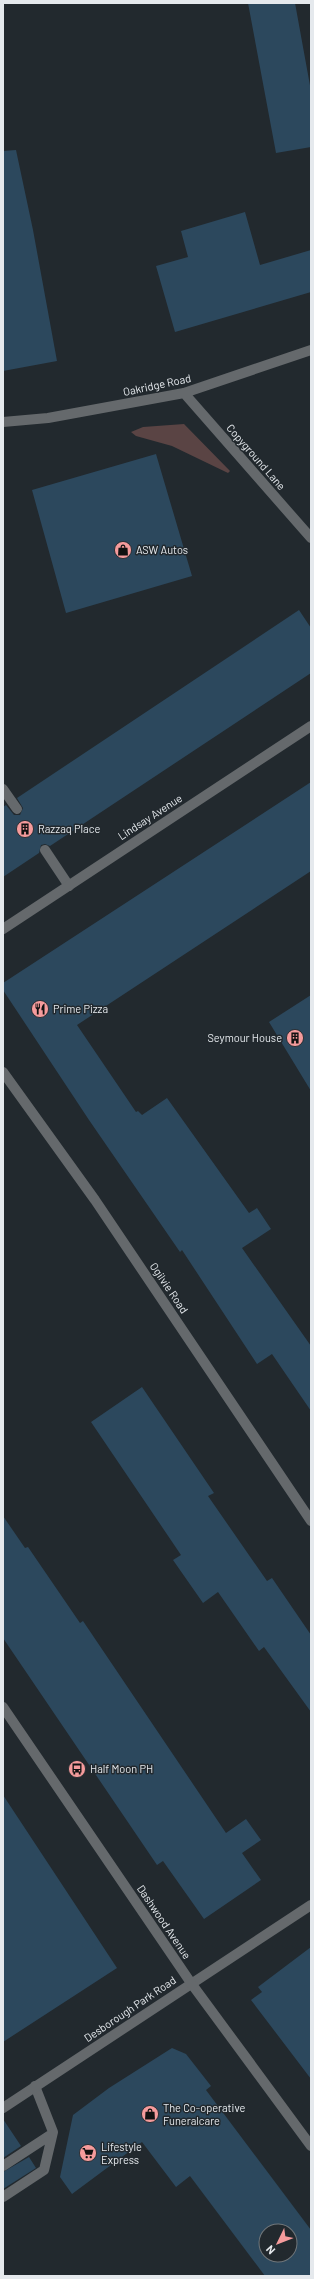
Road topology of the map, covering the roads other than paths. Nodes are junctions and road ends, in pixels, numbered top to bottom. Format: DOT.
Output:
graph roads {
  1 [pos="311,350"];
  2 [pos="184,393"];
  3 [pos="3,422"];
  4 [pos="311,538"];
  5 [pos="311,726"];
  6 [pos="3,789"];
  7 [pos="17,809"];
  8 [pos="45,850"];
  9 [pos="69,886"];
  10 [pos="3,929"];
  11 [pos="3,1072"];
  12 [pos="311,1521"];
  13 [pos="3,1708"];
  14 [pos="311,1904"];
  15 [pos="191,1983"];
  16 [pos="35,2086"];
  17 [pos="3,2108"];
  18 [pos="52,2134"];
  19 [pos="311,2146"];
  20 [pos="3,2166"];
  21 [pos="3,2197"];
  1 -- 2 [label="street, Oakridge Road"];
  2 -- 3 [label="street, Oakridge Road"];
  2 -- 4 [label="street, Copyground Lane"];
  5 -- 9 [label="street, Lindsay Avenue"];
  6 -- 7 [label="street"];
  8 -- 9 [label="street"];
  9 -- 10 [label="street, Lindsay Avenue"];
  11 -- 12 [label="street, Ogilvie Road"];
  13 -- 15 [label="street, Dashwood Avenue"];
  14 -- 15 [label="street, Desborough Park Road"];
  15 -- 16 [label="street, Desborough Park Road"];
  15 -- 19 [label="street, Dashwood Avenue"];
  16 -- 17 [label="street, Desborough Park Road"];
  16 -- 18 [label="street"];
  18 -- 20 [label="street"];
  18 -- 21 [label="street"];
}
